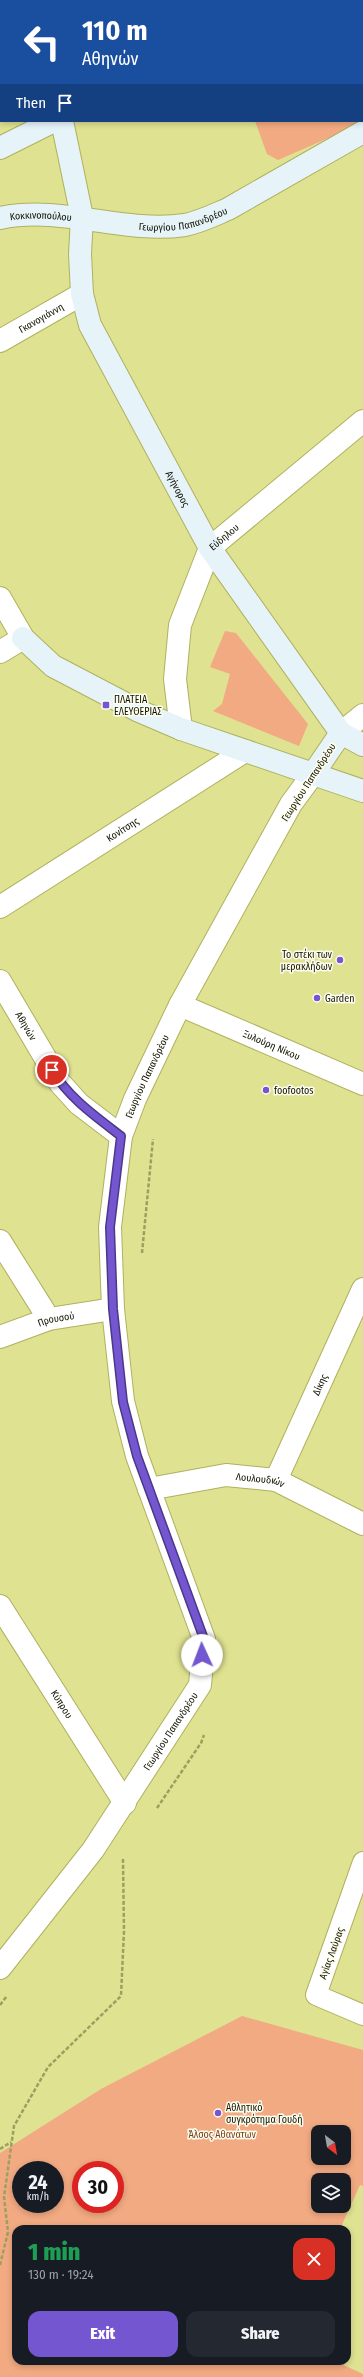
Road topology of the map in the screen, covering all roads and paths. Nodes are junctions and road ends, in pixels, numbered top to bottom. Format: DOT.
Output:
graph roads {
  1 [pos="52,122"];
  2 [pos="62,122"];
  3 [pos="363,132"];
  4 [pos="0,148"];
  5 [pos="82,217"];
  6 [pos="0,218"];
  7 [pos="82,294"];
  8 [pos="0,341"];
  9 [pos="363,421"];
  10 [pos="210,548"];
  11 [pos="0,598"];
  12 [pos="23,638"];
  13 [pos="0,652"];
  14 [pos="363,715"];
  15 [pos="181,729"];
  16 [pos="341,733"];
  17 [pos="363,745"];
  18 [pos="245,751"];
  19 [pos="313,774"];
  20 [pos="363,791"];
  21 [pos="0,907"];
  22 [pos="0,981"];
  23 [pos="180,1005"];
  24 [pos="363,1084"];
  25 [pos="153,1134"];
  26 [pos="121,1136"];
  27 [pos="0,1242"];
  28 [pos="141,1260"];
  29 [pos="363,1289"];
  30 [pos="113,1309"];
  31 [pos="49,1319"];
  32 [pos="0,1337"];
  33 [pos="276,1480"];
  34 [pos="149,1489"];
  35 [pos="363,1524"];
  36 [pos="0,1606"];
  37 [pos="206,1729"];
  38 [pos="125,1802"];
  39 [pos="153,1813"];
  40 [pos="127,1852"];
  41 [pos="123,1858"];
  42 [pos="363,1862"];
  43 [pos="120,1863"];
  44 [pos="0,1968"];
  45 [pos="10,1993"];
  46 [pos="0,2005"];
  47 [pos="363,2015"];
  48 [pos="11,2142"];
  49 [pos="0,2149"];
  50 [pos="0,2265"];
  1 -- 4 [label="street"];
  2 -- 5 [label="street"];
  3 -- 5 [label="street, Γεωργίου Παπανδρέου"];
  5 -- 6 [label="street, Κοκκινοπούλου"];
  5 -- 7 [label="street, Αγήνορος"];
  7 -- 8 [label="street, Γκανογιάννη"];
  7 -- 10 [label="street, Αγήνορος"];
  9 -- 10 [label="street, Εύδηλου"];
  10 -- 15 [label="street, Εύδηλου"];
  10 -- 16 [label="street, Αγήνορος"];
  11 -- 12 [label="street"];
  12 -- 13 [label="street"];
  12 -- 15 [label="street"];
  14 -- 16 [label="street, Γεωργίου Παπανδρέου"];
  15 -- 18 [label="street"];
  16 -- 17 [label="street"];
  16 -- 19 [label="street, Γεωργίου Παπανδρέου"];
  18 -- 19 [label="street"];
  18 -- 21 [label="street, Κονίτσης"];
  19 -- 20 [label="street"];
  19 -- 23 [label="street, Γεωργίου Παπανδρέου"];
  22 -- 26 [label="street, Αθηνών"];
  23 -- 24 [label="street, Ξυλούρη Νίκου"];
  23 -- 26 [label="street, Γεωργίου Παπανδρέου"];
  25 -- 28 [label="path"];
  26 -- 30 [label="street, Γεωργίου Παπανδρέου"];
  27 -- 31 [label="street"];
  29 -- 33 [label="street, Δίκης"];
  30 -- 31 [label="street, Προυσού"];
  30 -- 34 [label="street, Γεωργίου Παπανδρέου"];
  31 -- 32 [label="street, Προυσού"];
  33 -- 34 [label="street, Λουλουδιών"];
  33 -- 35 [label="street, Λουλουδιών"];
  34 -- 38 [label="street, Γεωργίου Παπανδρέου"];
  36 -- 38 [label="street, Κύπρου"];
  37 -- 39 [label="path"];
  38 -- 44 [label="street, Γεωργίου Παπανδρέου"];
  40 -- 41 [label="path"];
  41 -- 43 [label="path"];
  41 -- 48 [label="path"];
  42 -- 47 [label="lane, Αγίας Λαύρας"];
  45 -- 46 [label="path"];
  48 -- 49 [label="path"];
  48 -- 50 [label="path"];
}
